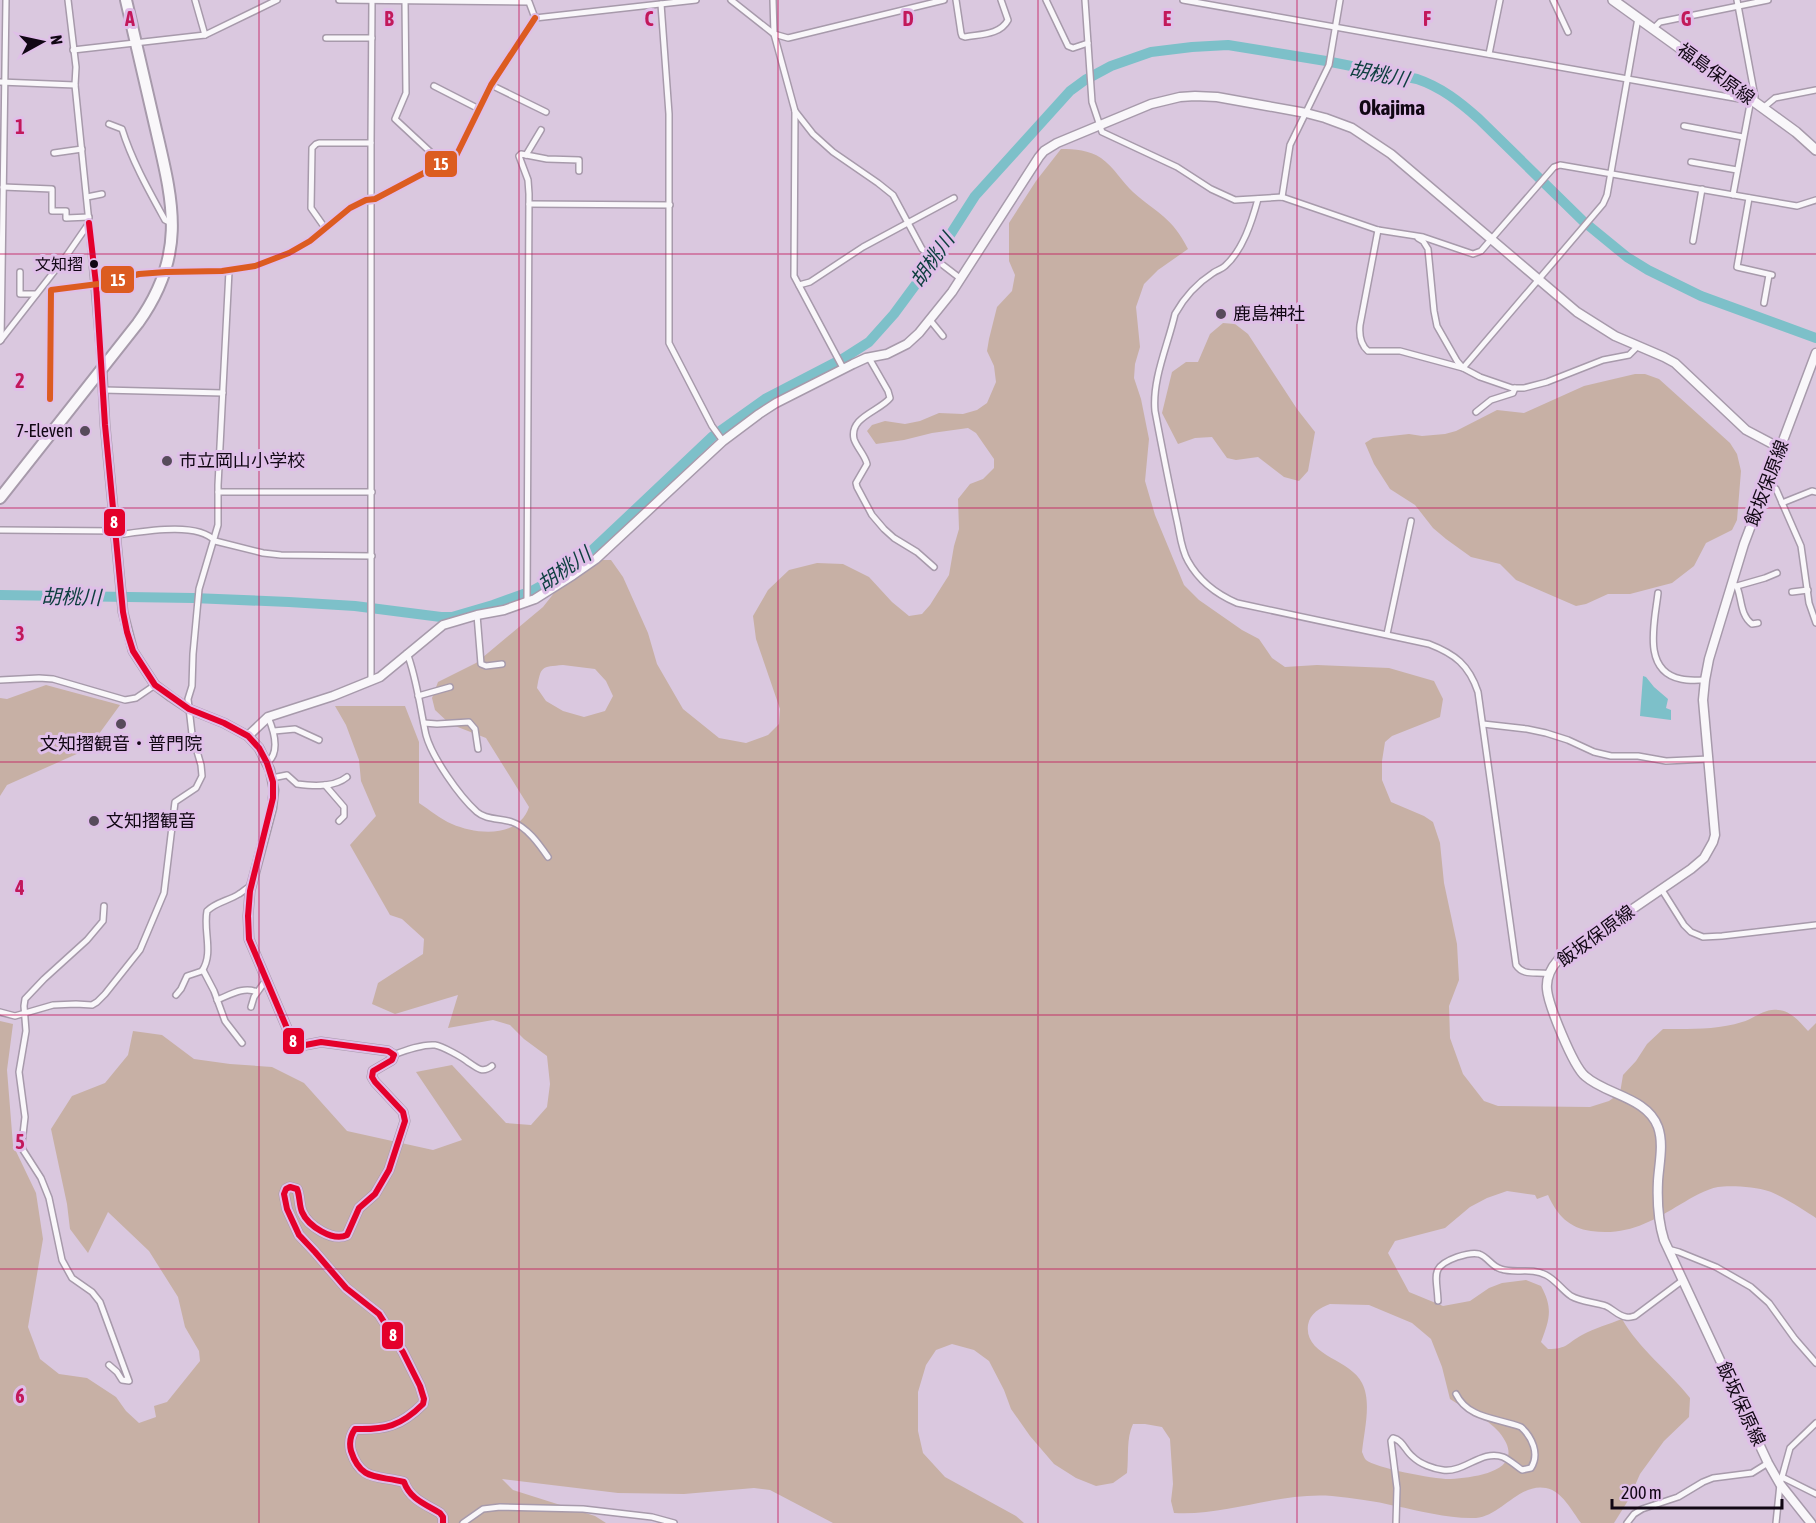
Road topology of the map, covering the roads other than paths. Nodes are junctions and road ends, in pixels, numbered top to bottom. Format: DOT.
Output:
graph roads {
  1 [pos="6,0"];
  2 [pos="68,0"];
  3 [pos="126,0"];
  4 [pos="195,0"];
  5 [pos="277,0"];
  6 [pos="339,0"];
  7 [pos="372,0"];
  8 [pos="696,0"];
  9 [pos="731,0"];
  10 [pos="773,0"];
  11 [pos="944,0"];
  12 [pos="956,0"];
  13 [pos="1001,0"];
  14 [pos="1046,0"];
  15 [pos="1085,0"];
  16 [pos="1183,0"];
  17 [pos="1340,0"];
  18 [pos="1500,0"];
  19 [pos="1553,0"];
  20 [pos="1613,0"];
  21 [pos="1768,0"];
  22 [pos="405,1"];
  23 [pos="423,1"];
  24 [pos="529,1"];
  25 [pos="672,1"];
  26 [pos="1213,2"];
  27 [pos="1738,3"];
  28 [pos="661,4"];
  29 [pos="535,18"];
  30 [pos="1638,18"];
  31 [pos="1335,28"];
  32 [pos="1653,28"];
  33 [pos="1568,32"];
  34 [pos="774,34"];
  35 [pos="205,35"];
  36 [pos="326,38"];
  37 [pos="372,38"];
  38 [pos="1088,43"];
  39 [pos="136,44"];
  40 [pos="73,51"];
  41 [pos="1490,54"];
  42 [pos="1627,79"];
  43 [pos="2,82"];
  44 [pos="75,85"];
  45 [pos="491,85"];
  46 [pos="434,86"];
  47 [pos="1816,90"];
  48 [pos="1751,99"];
  49 [pos="1763,108"];
  50 [pos="479,109"];
  51 [pos="795,111"];
  52 [pos="546,112"];
  53 [pos="1306,113"];
  54 [pos="109,124"];
  55 [pos="1100,126"];
  56 [pos="1684,126"];
  57 [pos="541,129"];
  58 [pos="1743,137"];
  59 [pos="371,143"];
  60 [pos="82,149"];
  61 [pos="1816,150"];
  62 [pos="54,153"];
  63 [pos="526,155"];
  64 [pos="1691,162"];
  65 [pos="441,165"];
  66 [pos="1737,170"];
  67 [pos="579,171"];
  68 [pos="1611,174"];
  69 [pos="3,187"];
  70 [pos="1702,189"];
  71 [pos="102,194"];
  72 [pos="1733,195"];
  73 [pos="1281,196"];
  74 [pos="87,197"];
  75 [pos="954,198"];
  76 [pos="1749,198"];
  77 [pos="1258,199"];
  78 [pos="372,200"];
  79 [pos="1816,200"];
  80 [pos="528,204"];
  81 [pos="670,205"];
  82 [pos="89,220"];
  83 [pos="908,222"];
  84 [pos="172,223"];
  85 [pos="325,228"];
  86 [pos="1378,230"];
  87 [pos="1417,237"];
  88 [pos="1491,239"];
  89 [pos="1433,241"];
  90 [pos="1693,241"];
  91 [pos="1427,247"];
  92 [pos="229,271"];
  93 [pos="20,272"];
  94 [pos="166,272"];
  95 [pos="961,279"];
  96 [pos="1539,280"];
  97 [pos="96,284"];
  98 [pos="799,285"];
  99 [pos="51,290"];
  100 [pos="37,292"];
  101 [pos="1764,303"];
  102 [pos="930,320"];
  103 [pos="943,336"];
  104 [pos="0,341"];
  105 [pos="1638,346"];
  106 [pos="1816,353"];
  107 [pos="869,358"];
  108 [pos="843,368"];
  109 [pos="1463,368"];
  110 [pos="102,369"];
  111 [pos="1515,388"];
  112 [pos="103,390"];
  113 [pos="223,393"];
  114 [pos="50,399"];
  115 [pos="1476,412"];
  116 [pos="723,441"];
  117 [pos="1780,448"];
  118 [pos="1767,480"];
  119 [pos="218,492"];
  120 [pos="372,492"];
  121 [pos="1816,492"];
  122 [pos="0,498"];
  123 [pos="1782,503"];
  124 [pos="1412,521"];
  125 [pos="0,531"];
  126 [pos="117,533"];
  127 [pos="214,541"];
  128 [pos="372,556"];
  129 [pos="934,567"];
  130 [pos="1777,573"];
  131 [pos="1734,584"];
  132 [pos="1808,590"];
  133 [pos="1792,592"];
  134 [pos="1658,593"];
  135 [pos="527,603"];
  136 [pos="477,615"];
  137 [pos="1758,623"];
  138 [pos="1816,623"];
  139 [pos="1387,634"];
  140 [pos="408,653"];
  141 [pos="502,664"];
  142 [pos="0,680"];
  143 [pos="1705,680"];
  144 [pos="372,681"];
  145 [pos="155,685"];
  146 [pos="450,687"];
  147 [pos="418,696"];
  148 [pos="189,709"];
  149 [pos="268,717"];
  150 [pos="424,723"];
  151 [pos="1483,724"];
  152 [pos="274,731"];
  153 [pos="248,736"];
  154 [pos="319,740"];
  155 [pos="478,749"];
  156 [pos="1709,759"];
  157 [pos="267,763"];
  158 [pos="347,777"];
  159 [pos="272,778"];
  160 [pos="325,785"];
  161 [pos="339,821"];
  162 [pos="548,857"];
  163 [pos="251,886"];
  164 [pos="1662,890"];
  165 [pos="104,906"];
  166 [pos="1816,925"];
  167 [pos="203,970"];
  168 [pos="1549,974"];
  169 [pos="266,980"];
  170 [pos="257,992"];
  171 [pos="176,995"];
  172 [pos="217,1000"];
  173 [pos="251,1007"];
  174 [pos="0,1012"];
  175 [pos="24,1014"];
  176 [pos="242,1042"];
  177 [pos="393,1055"];
  178 [pos="492,1066"];
  179 [pos="1668,1249"];
  180 [pos="1683,1280"];
  181 [pos="1438,1301"];
  182 [pos="1816,1362"];
  183 [pos="109,1365"];
  184 [pos="1456,1394"];
  185 [pos="1816,1423"];
  186 [pos="1768,1463"];
  187 [pos="1781,1481"];
  188 [pos="1816,1494"];
  189 [pos="443,1523"];
  190 [pos="463,1523"];
  191 [pos="674,1523"];
  192 [pos="1396,1523"];
  193 [pos="1627,1523"];
  194 [pos="1776,1523"];
  195 [pos="1811,1523"];
  1 -- 43 [label="street"];
  2 -- 40 [label="street"];
  3 -- 39 [label="highway"];
  4 -- 35 [label="street"];
  5 -- 35 [label="street"];
  6 -- 7 [label="street"];
  7 -- 22 [label="street"];
  7 -- 37 [label="street"];
  8 -- 25 [label="street"];
  9 -- 34 [label="street"];
  10 -- 34 [label="street"];
  11 -- 34 [label="street"];
  12 -- 13 [label="street"];
  14 -- 38 [label="street"];
  15 -- 38 [label="street"];
  16 -- 26 [label="street"];
  17 -- 31 [label="street"];
  18 -- 41 [label="street"];
  19 -- 33 [label="street"];
  20 -- 30 [label="main road, 福島保原線"];
  21 -- 27 [label="street"];
  22 -- 23 [label="street"];
  22 -- 65 [label="street"];
  23 -- 24 [label="street"];
  24 -- 29 [label="street"];
  25 -- 28 [label="street"];
  26 -- 31 [label="street"];
  27 -- 32 [label="street"];
  27 -- 48 [label="street"];
  28 -- 29 [label="street"];
  28 -- 81 [label="street"];
  29 -- 45 [label="street"];
  30 -- 32 [label="main road, 福島保原線"];
  30 -- 42 [label="street"];
  31 -- 41 [label="street"];
  31 -- 53 [label="street"];
  32 -- 48 [label="main road, 福島保原線"];
  34 -- 51 [label="street"];
  35 -- 39 [label="street"];
  36 -- 37 [label="street"];
  37 -- 59 [label="street"];
  38 -- 55 [label="street"];
  39 -- 40 [label="street"];
  39 -- 84 [label="highway"];
  40 -- 44 [label="street"];
  41 -- 42 [label="street"];
  42 -- 48 [label="street"];
  42 -- 68 [label="street"];
  43 -- 44 [label="street"];
  43 -- 69 [label="street"];
  44 -- 60 [label="street"];
  45 -- 50 [label="street"];
  45 -- 52 [label="street"];
  46 -- 50 [label="street"];
  47 -- 49 [label="street"];
  48 -- 49 [label="main road, 福島保原線"];
  48 -- 58 [label="street"];
  49 -- 61 [label="main road, 福島保原線"];
  50 -- 65 [label="street"];
  51 -- 83 [label="street"];
  51 -- 98 [label="street"];
  53 -- 55 [label="main road"];
  53 -- 73 [label="street"];
  53 -- 88 [label="main road"];
  54 -- 84 [label="street"];
  55 -- 77 [label="street"];
  55 -- 95 [label="main road"];
  56 -- 58 [label="street"];
  57 -- 63 [label="street"];
  58 -- 66 [label="street"];
  59 -- 78 [label="street"];
  59 -- 85 [label="street"];
  60 -- 62 [label="street"];
  60 -- 74 [label="street"];
  63 -- 67 [label="street"];
  63 -- 80 [label="street"];
  64 -- 66 [label="street"];
  65 -- 78 [label="street"];
  66 -- 72 [label="street"];
  68 -- 70 [label="street"];
  68 -- 88 [label="street"];
  68 -- 96 [label="street"];
  69 -- 82 [label="street"];
  69 -- 104 [label="street"];
  70 -- 72 [label="street"];
  70 -- 90 [label="street"];
  71 -- 74 [label="street"];
  72 -- 76 [label="street"];
  73 -- 77 [label="street"];
  73 -- 86 [label="street"];
  74 -- 82 [label="street"];
  75 -- 83 [label="street"];
  76 -- 79 [label="street"];
  76 -- 101 [label="street"];
  77 -- 139 [label="street"];
  78 -- 85 [label="street"];
  78 -- 120 [label="street"];
  80 -- 81 [label="street"];
  80 -- 135 [label="street"];
  81 -- 116 [label="street"];
  82 -- 97 [label="street"];
  82 -- 100 [label="street"];
  83 -- 95 [label="street"];
  83 -- 98 [label="street"];
  84 -- 94 [label="highway"];
  85 -- 92 [label="street"];
  86 -- 87 [label="street"];
  86 -- 109 [label="street"];
  87 -- 89 [label="street"];
  87 -- 91 [label="street"];
  88 -- 89 [label="street"];
  88 -- 96 [label="main road"];
  89 -- 91 [label="street"];
  91 -- 109 [label="street"];
  92 -- 94 [label="street"];
  92 -- 113 [label="street"];
  93 -- 100 [label="street"];
  94 -- 97 [label="street"];
  94 -- 110 [label="highway"];
  95 -- 102 [label="main road"];
  96 -- 105 [label="main road"];
  96 -- 109 [label="street"];
  97 -- 99 [label="street"];
  97 -- 110 [label="street"];
  98 -- 108 [label="street"];
  99 -- 100 [label="street"];
  99 -- 114 [label="street"];
  100 -- 104 [label="street"];
  102 -- 103 [label="street"];
  102 -- 107 [label="main road"];
  105 -- 111 [label="street"];
  105 -- 117 [label="main road"];
  106 -- 117 [label="main road, 飯坂保原線"];
  107 -- 108 [label="main road"];
  107 -- 129 [label="street"];
  108 -- 116 [label="main road"];
  109 -- 111 [label="street"];
  110 -- 112 [label="main road"];
  110 -- 122 [label="highway"];
  111 -- 115 [label="street"];
  112 -- 113 [label="street"];
  112 -- 126 [label="main road"];
  113 -- 119 [label="street"];
  116 -- 135 [label="main road"];
  117 -- 118 [label="main road, 飯坂保原線"];
  118 -- 123 [label="street"];
  118 -- 131 [label="main road, 飯坂保原線"];
  119 -- 120 [label="street"];
  119 -- 127 [label="street"];
  120 -- 128 [label="street"];
  121 -- 123 [label="street"];
  123 -- 132 [label="street"];
  124 -- 139 [label="street"];
  125 -- 126 [label="street"];
  126 -- 127 [label="street"];
  126 -- 145 [label="main road"];
  127 -- 128 [label="street"];
  127 -- 148 [label="street"];
  128 -- 144 [label="street"];
  130 -- 131 [label="street"];
  131 -- 137 [label="street"];
  131 -- 143 [label="main road, 飯坂保原線"];
  132 -- 133 [label="street"];
  132 -- 138 [label="street"];
  134 -- 143 [label="street"];
  135 -- 136 [label="main road"];
  136 -- 140 [label="main road"];
  136 -- 141 [label="street"];
  139 -- 151 [label="street"];
  140 -- 144 [label="main road"];
  140 -- 147 [label="street"];
  142 -- 145 [label="street"];
  143 -- 156 [label="main road, 飯坂保原線"];
  144 -- 149 [label="main road"];
  145 -- 148 [label="main road"];
  146 -- 147 [label="street"];
  147 -- 150 [label="street"];
  148 -- 153 [label="main road"];
  148 -- 175 [label="street"];
  149 -- 152 [label="street"];
  149 -- 153 [label="main road"];
  150 -- 155 [label="street"];
  150 -- 162 [label="street"];
  151 -- 156 [label="street"];
  151 -- 168 [label="street"];
  152 -- 154 [label="street"];
  152 -- 157 [label="street"];
  153 -- 157 [label="main road"];
  156 -- 164 [label="main road, 飯坂保原線"];
  157 -- 159 [label="main road"];
  158 -- 160 [label="street"];
  159 -- 160 [label="street"];
  159 -- 163 [label="main road"];
  160 -- 161 [label="street"];
  163 -- 167 [label="street"];
  163 -- 169 [label="main road"];
  164 -- 166 [label="street"];
  164 -- 168 [label="main road, 飯坂保原線"];
  165 -- 175 [label="street"];
  167 -- 171 [label="street"];
  167 -- 172 [label="street"];
  168 -- 179 [label="main road, 飯坂保原線"];
  169 -- 170 [label="street"];
  169 -- 177 [label="main road"];
  170 -- 172 [label="street"];
  170 -- 173 [label="street"];
  172 -- 176 [label="street"];
  174 -- 175 [label="street"];
  175 -- 183 [label="street"];
  177 -- 178 [label="street"];
  177 -- 189 [label="main road"];
  179 -- 180 [label="main road, 飯坂保原線"];
  179 -- 182 [label="street"];
  180 -- 181 [label="street"];
  180 -- 186 [label="main road, 飯坂保原線"];
  184 -- 192 [label="street"];
  185 -- 187 [label="street"];
  186 -- 187 [label="main road, 飯坂保原線"];
  186 -- 193 [label="street"];
  187 -- 188 [label="street"];
  187 -- 194 [label="street"];
  187 -- 195 [label="main road, 飯坂保原線"];
  190 -- 191 [label="street"];
}
